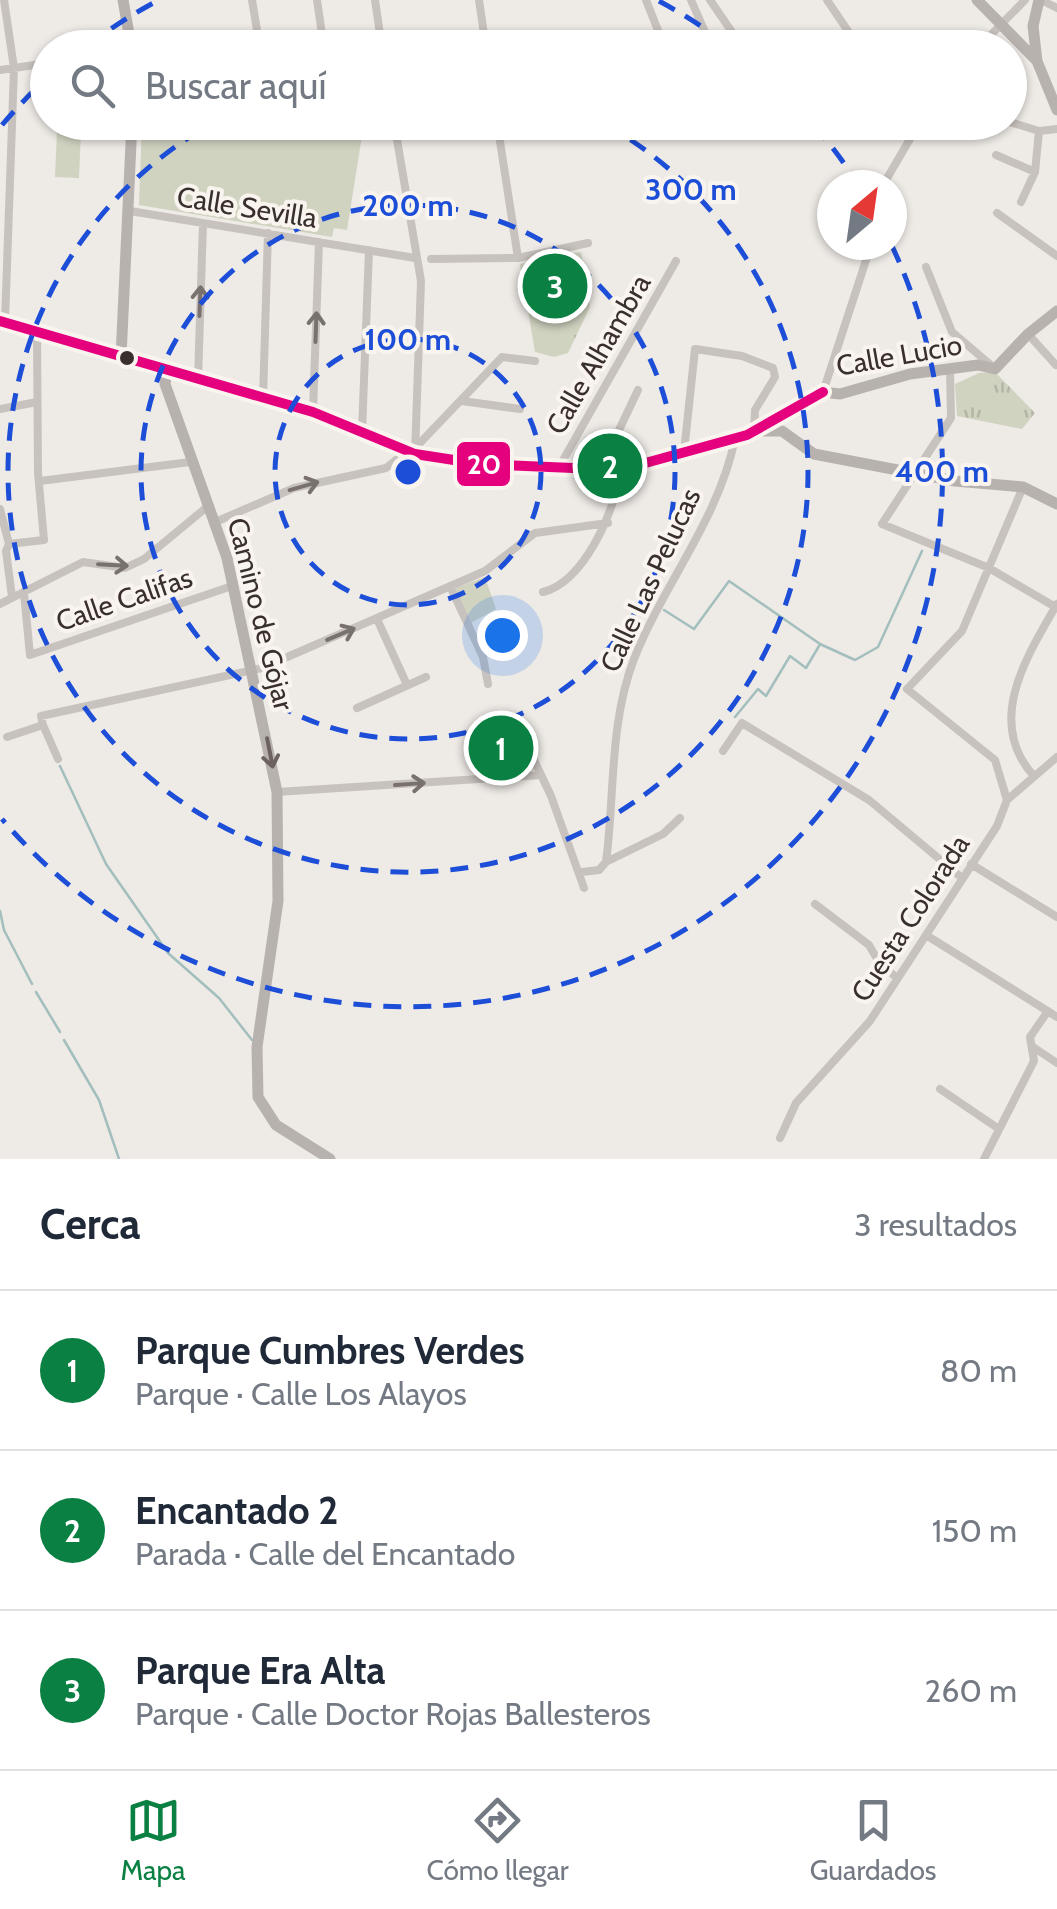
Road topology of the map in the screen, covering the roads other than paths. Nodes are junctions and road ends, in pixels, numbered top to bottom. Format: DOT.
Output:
graph roads {
  1 [pos="4,0"];
  2 [pos="123,0"];
  3 [pos="252,0"];
  4 [pos="317,0"];
  5 [pos="375,0"];
  6 [pos="478,0"];
  7 [pos="646,0"];
  8 [pos="692,0"];
  9 [pos="710,0"];
  10 [pos="827,0"];
  11 [pos="977,0"];
  12 [pos="1025,0"];
  13 [pos="1040,0"];
  14 [pos="1057,8"];
  15 [pos="1001,23"];
  16 [pos="128,30"];
  17 [pos="257,30"];
  18 [pos="321,30"];
  19 [pos="379,30"];
  20 [pos="483,30"];
  21 [pos="658,30"];
  22 [pos="704,30"];
  23 [pos="731,30"];
  24 [pos="847,30"];
  25 [pos="995,30"];
  26 [pos="1008,30"];
  27 [pos="1027,50"];
  28 [pos="1037,61"];
  29 [pos="30,66"];
  30 [pos="14,68"];
  31 [pos="0,70"];
  32 [pos="1057,110"];
  33 [pos="1027,127"];
  34 [pos="1057,129"];
  35 [pos="1039,131"];
  36 [pos="132,140"];
  37 [pos="397,140"];
  38 [pos="500,140"];
  39 [pos="909,140"];
  40 [pos="996,156"];
  41 [pos="892,170"];
  42 [pos="1036,172"];
  43 [pos="1021,202"];
  44 [pos="130,211"];
  45 [pos="998,213"];
  46 [pos="203,223"];
  47 [pos="268,233"];
  48 [pos="319,242"];
  49 [pos="588,244"];
  50 [pos="369,250"];
  51 [pos="1055,252"];
  52 [pos="416,258"];
  53 [pos="518,258"];
  54 [pos="431,259"];
  55 [pos="676,260"];
  56 [pos="865,260"];
  57 [pos="926,267"];
  58 [pos="1057,311"];
  59 [pos="2,322"];
  60 [pos="36,332"];
  61 [pos="1028,334"];
  62 [pos="124,339"];
  63 [pos="104,352"];
  64 [pos="124,358"];
  65 [pos="535,361"];
  66 [pos="1056,365"];
  67 [pos="995,369"];
  68 [pos="167,370"];
  69 [pos="950,372"];
  70 [pos="198,380"];
  71 [pos="638,390"];
  72 [pos="823,392"];
  73 [pos="263,398"];
  74 [pos="462,401"];
  75 [pos="37,402"];
  76 [pos="520,409"];
  77 [pos="0,410"];
  78 [pos="313,412"];
  79 [pos="438,426"];
  80 [pos="362,432"];
  81 [pos="416,432"];
  82 [pos="754,432"];
  83 [pos="735,438"];
  84 [pos="413,450"];
  85 [pos="684,454"];
  86 [pos="190,462"];
  87 [pos="558,469"];
  88 [pos="600,470"];
  89 [pos="620,470"];
  90 [pos="915,473"];
  91 [pos="40,481"];
  92 [pos="1023,487"];
  93 [pos="1057,504"];
  94 [pos="207,507"];
  95 [pos="0,509"];
  96 [pos="214,523"];
  97 [pos="608,523"];
  98 [pos="10,544"];
  99 [pos="989,568"];
  100 [pos="232,586"];
  101 [pos="450,586"];
  102 [pos="543,592"];
  103 [pos="24,593"];
  104 [pos="12,597"];
  105 [pos="0,604"];
  106 [pos="1056,606"];
  107 [pos="376,619"];
  108 [pos="250,671"];
  109 [pos="426,677"];
  110 [pos="488,684"];
  111 [pos="407,685"];
  112 [pos="357,708"];
  113 [pos="43,724"];
  114 [pos="518,726"];
  115 [pos="7,738"];
  116 [pos="724,752"];
  117 [pos="1057,757"];
  118 [pos="58,758"];
  119 [pos="541,775"];
  120 [pos="1034,775"];
  121 [pos="278,792"];
  122 [pos="1007,800"];
  123 [pos="680,818"];
  124 [pos="972,864"];
  125 [pos="602,866"];
  126 [pos="582,872"];
  127 [pos="962,878"];
  128 [pos="584,888"];
  129 [pos="815,904"];
  130 [pos="1057,917"];
  131 [pos="926,935"];
  132 [pos="896,977"];
  133 [pos="1048,1011"];
  134 [pos="1057,1018"];
  135 [pos="1033,1047"];
  136 [pos="1057,1063"];
  137 [pos="940,1089"];
  138 [pos="999,1129"];
  139 [pos="780,1138"];
  140 [pos="330,1159"];
  141 [pos="984,1159"];
  1 -- 30 [label="street"];
  2 -- 16 [label="street"];
  3 -- 17 [label="street"];
  4 -- 18 [label="street"];
  5 -- 19 [label="street"];
  6 -- 20 [label="street"];
  7 -- 21 [label="street"];
  8 -- 22 [label="street"];
  9 -- 23 [label="street"];
  10 -- 24 [label="street"];
  11 -- 15 [label="street"];
  12 -- 15 [label="street"];
  13 -- 14 [label="street"];
  13 -- 28 [label="street"];
  15 -- 25 [label="street"];
  15 -- 26 [label="street"];
  27 -- 28 [label="street"];
  28 -- 32 [label="street"];
  29 -- 30 [label="street"];
  30 -- 31 [label="street"];
  30 -- 59 [label="street"];
  33 -- 35 [label="street"];
  34 -- 35 [label="street"];
  35 -- 42 [label="street"];
  36 -- 44 [label="street"];
  37 -- 52 [label="street"];
  38 -- 53 [label="street"];
  39 -- 41 [label="street"];
  40 -- 42 [label="street"];
  42 -- 43 [label="street"];
  44 -- 46 [label="street, Calle Sevilla"];
  44 -- 62 [label="street"];
  45 -- 51 [label="street"];
  46 -- 47 [label="street, Calle Sevilla"];
  70 -- 46 [label="street, one-way"];
  47 -- 48 [label="street, Calle Sevilla"];
  47 -- 73 [label="street"];
  48 -- 50 [label="street, Calle Sevilla"];
  78 -- 48 [label="street, one-way"];
  49 -- 53 [label="street"];
  50 -- 52 [label="street, Calle Sevilla"];
  50 -- 80 [label="street"];
  52 -- 81 [label="street"];
  53 -- 54 [label="street"];
  55 -- 87 [label="street, Calle Alhambra"];
  56 -- 72 [label="street"];
  57 -- 67 [label="street"];
  58 -- 61 [label="street, Calle Lucio"];
  59 -- 60 [label="street"];
  60 -- 63 [label="street"];
  60 -- 75 [label="street"];
  61 -- 66 [label="street"];
  61 -- 67 [label="street, Calle Lucio"];
  62 -- 63 [label="street"];
  62 -- 64 [label="street"];
  63 -- 64 [label="street"];
  64 -- 68 [label="street"];
  65 -- 74 [label="street"];
  67 -- 69 [label="street, Calle Lucio"];
  68 -- 70 [label="street"];
  68 -- 86 [label="street, Camino de Gójar"];
  69 -- 72 [label="street, Calle Lucio"];
  69 -- 90 [label="street"];
  70 -- 73 [label="street"];
  71 -- 88 [label="street"];
  72 -- 82 [label="street"];
  73 -- 78 [label="street"];
  74 -- 76 [label="street"];
  74 -- 79 [label="street"];
  75 -- 77 [label="street"];
  75 -- 91 [label="street"];
  78 -- 80 [label="street"];
  79 -- 81 [label="street"];
  79 -- 84 [label="street"];
  80 -- 84 [label="street"];
  81 -- 84 [label="street"];
  82 -- 83 [label="street"];
  82 -- 85 [label="street"];
  82 -- 90 [label="street"];
  83 -- 85 [label="street"];
  83 -- 125 [label="street, Calle Las Pelucas"];
  84 -- 87 [label="street"];
  96 -- 84 [label="street, one-way"];
  85 -- 89 [label="street"];
  86 -- 91 [label="street"];
  86 -- 94 [label="street, Camino de Gójar"];
  87 -- 88 [label="street"];
  88 -- 89 [label="street"];
  89 -- 97 [label="street"];
  90 -- 92 [label="street"];
  90 -- 99 [label="street"];
  91 -- 98 [label="street"];
  92 -- 93 [label="street"];
  92 -- 99 [label="street"];
  94 -- 96 [label="street, Camino de Gójar"];
  103 -- 94 [label="street, one-way"];
  95 -- 98 [label="street"];
  96 -- 100 [label="street, Camino de Gójar"];
  97 -- 101 [label="street"];
  97 -- 102 [label="street"];
  98 -- 104 [label="street"];
  99 -- 106 [label="street"];
  99 -- 122 [label="street"];
  100 -- 103 [label="street, Calle Califas"];
  100 -- 108 [label="street, Camino de Gójar"];
  101 -- 107 [label="street"];
  101 -- 110 [label="street"];
  103 -- 104 [label="street"];
  104 -- 105 [label="street"];
  106 -- 120 [label="street"];
  108 -- 107 [label="street, one-way"];
  107 -- 111 [label="street"];
  108 -- 113 [label="street"];
  108 -- 121 [label="street, Camino de Gójar, one-way"];
  109 -- 111 [label="street"];
  111 -- 112 [label="street"];
  113 -- 115 [label="street"];
  113 -- 118 [label="street"];
  114 -- 119 [label="street"];
  116 -- 127 [label="street"];
  117 -- 120 [label="street, Cuesta Colorada"];
  121 -- 119 [label="street, one-way"];
  119 -- 126 [label="street"];
  120 -- 122 [label="street, Cuesta Colorada"];
  121 -- 140 [label="street, Camino de Gójar"];
  122 -- 124 [label="street, Cuesta Colorada"];
  123 -- 125 [label="street"];
  124 -- 127 [label="street, Cuesta Colorada"];
  124 -- 130 [label="street"];
  125 -- 126 [label="street"];
  126 -- 128 [label="street"];
  127 -- 131 [label="street, Cuesta Colorada"];
  129 -- 132 [label="street"];
  131 -- 132 [label="street, Cuesta Colorada"];
  131 -- 133 [label="street"];
  132 -- 139 [label="street, Cuesta Colorada"];
  133 -- 134 [label="street"];
  133 -- 135 [label="street"];
  135 -- 136 [label="street"];
  135 -- 138 [label="street"];
  137 -- 138 [label="street"];
  138 -- 141 [label="street"];
}
